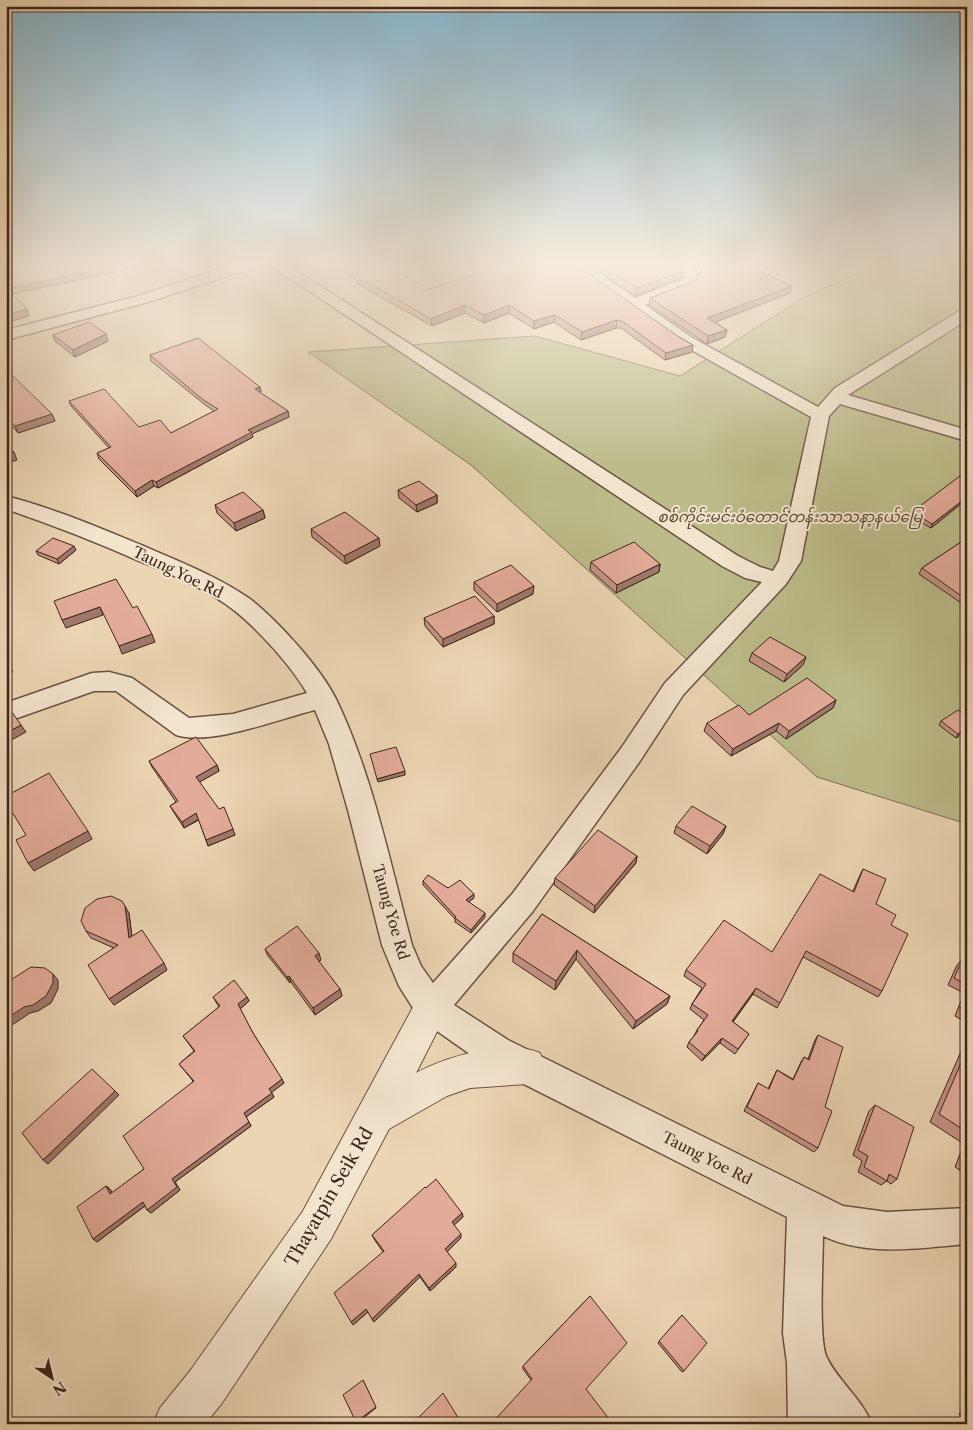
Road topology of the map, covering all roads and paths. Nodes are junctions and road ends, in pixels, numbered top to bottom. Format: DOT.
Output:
graph roads {
  1 [pos="385,333"];
  2 [pos="675,333"];
  3 [pos="938,333"];
  4 [pos="836,398"];
  5 [pos="820,415"];
  6 [pos="967,436"];
  7 [pos="6,502"];
  8 [pos="778,579"];
  9 [pos="323,699"];
  10 [pos="6,713"];
  11 [pos="431,1008"];
  12 [pos="527,1066"];
  13 [pos="376,1116"];
  14 [pos="805,1208"];
  15 [pos="967,1226"];
  16 [pos="806,1361"];
  17 [pos="176,1424"];
  18 [pos="809,1424"];
  19 [pos="851,1424"];
  1 -- 8 [label="street"];
  2 -- 5 [label="street"];
  3 -- 4 [label="street"];
  4 -- 5 [label="street"];
  4 -- 6 [label="street"];
  5 -- 8 [label="street"];
  7 -- 9 [label="street, Taung Yoe Rd"];
  8 -- 11 [label="street"];
  9 -- 10 [label="street"];
  9 -- 11 [label="street, Taung Yoe Rd"];
  11 -- 12 [label="street, Taung Yoe Rd"];
  11 -- 13 [label="street, Thayatpin Seik Rd"];
  12 -- 13 [label="street"];
  12 -- 14 [label="street, Taung Yoe Rd"];
  13 -- 17 [label="street, Thayatpin Seik Rd"];
  14 -- 15 [label="street, Taung Yoe Rd"];
  14 -- 16 [label="street"];
  16 -- 18 [label="street"];
  16 -- 19 [label="street"];
}
